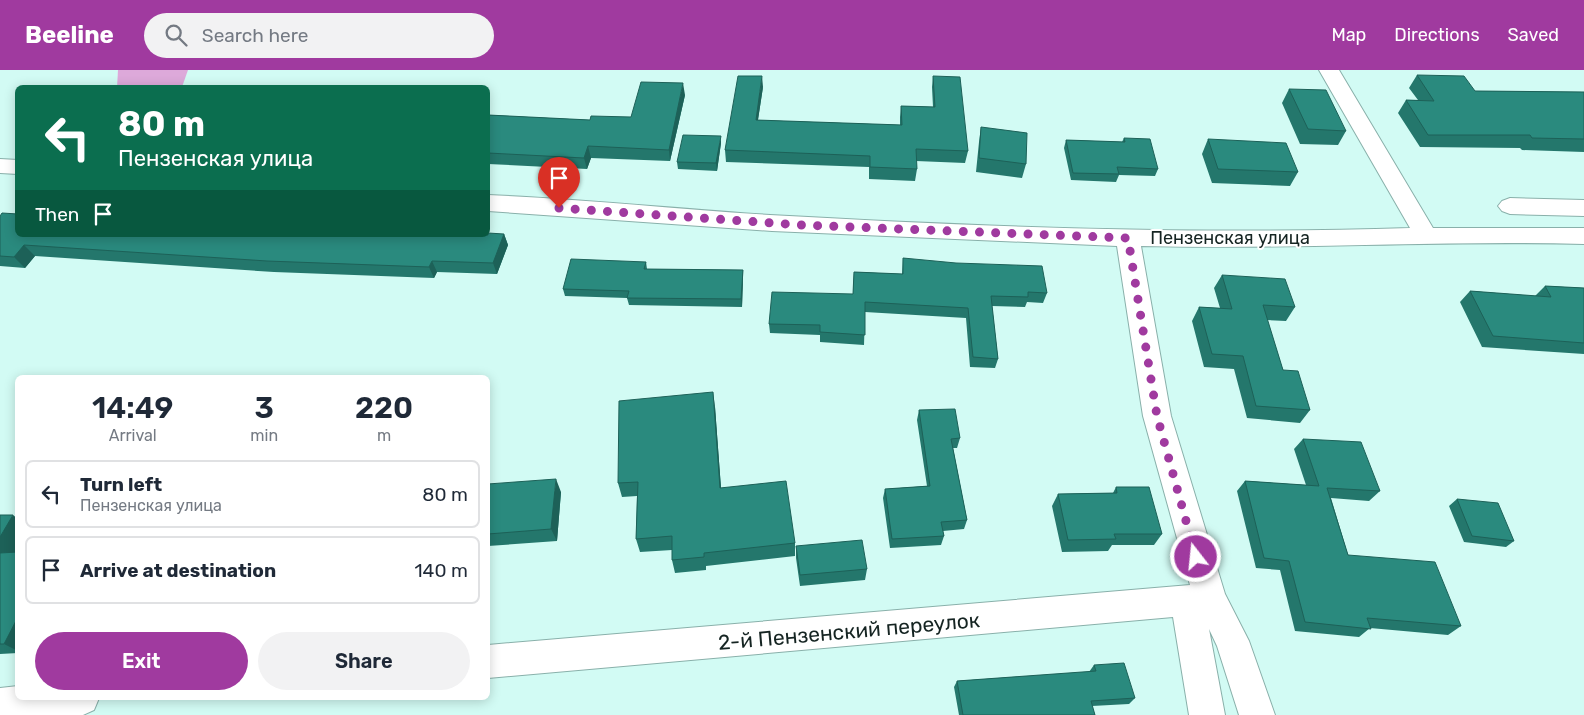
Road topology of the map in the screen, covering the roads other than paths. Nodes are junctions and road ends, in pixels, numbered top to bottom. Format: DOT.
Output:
graph roads {
  1 [pos="1329,70"];
  2 [pos="490,203"];
  3 [pos="1510,206"];
  4 [pos="1584,208"];
  5 [pos="1584,236"];
  6 [pos="1427,237"];
  7 [pos="1128,238"];
  8 [pos="1199,600"];
  9 [pos="490,662"];
  10 [pos="59,700"];
  11 [pos="0,705"];
  12 [pos="1207,715"];
  13 [pos="1257,715"];
  1 -- 6 [label="street"];
  2 -- 7 [label="street, Пензенская улица"];
  3 -- 4 [label="street"];
  5 -- 6 [label="street, Пензенская улица"];
  6 -- 7 [label="street, Пензенская улица"];
  7 -- 8 [label="street"];
  8 -- 9 [label="street, 2-й Пензенский переулок"];
  8 -- 12 [label="street"];
  8 -- 13 [label="street"];
  10 -- 11 [label="street"];
}
